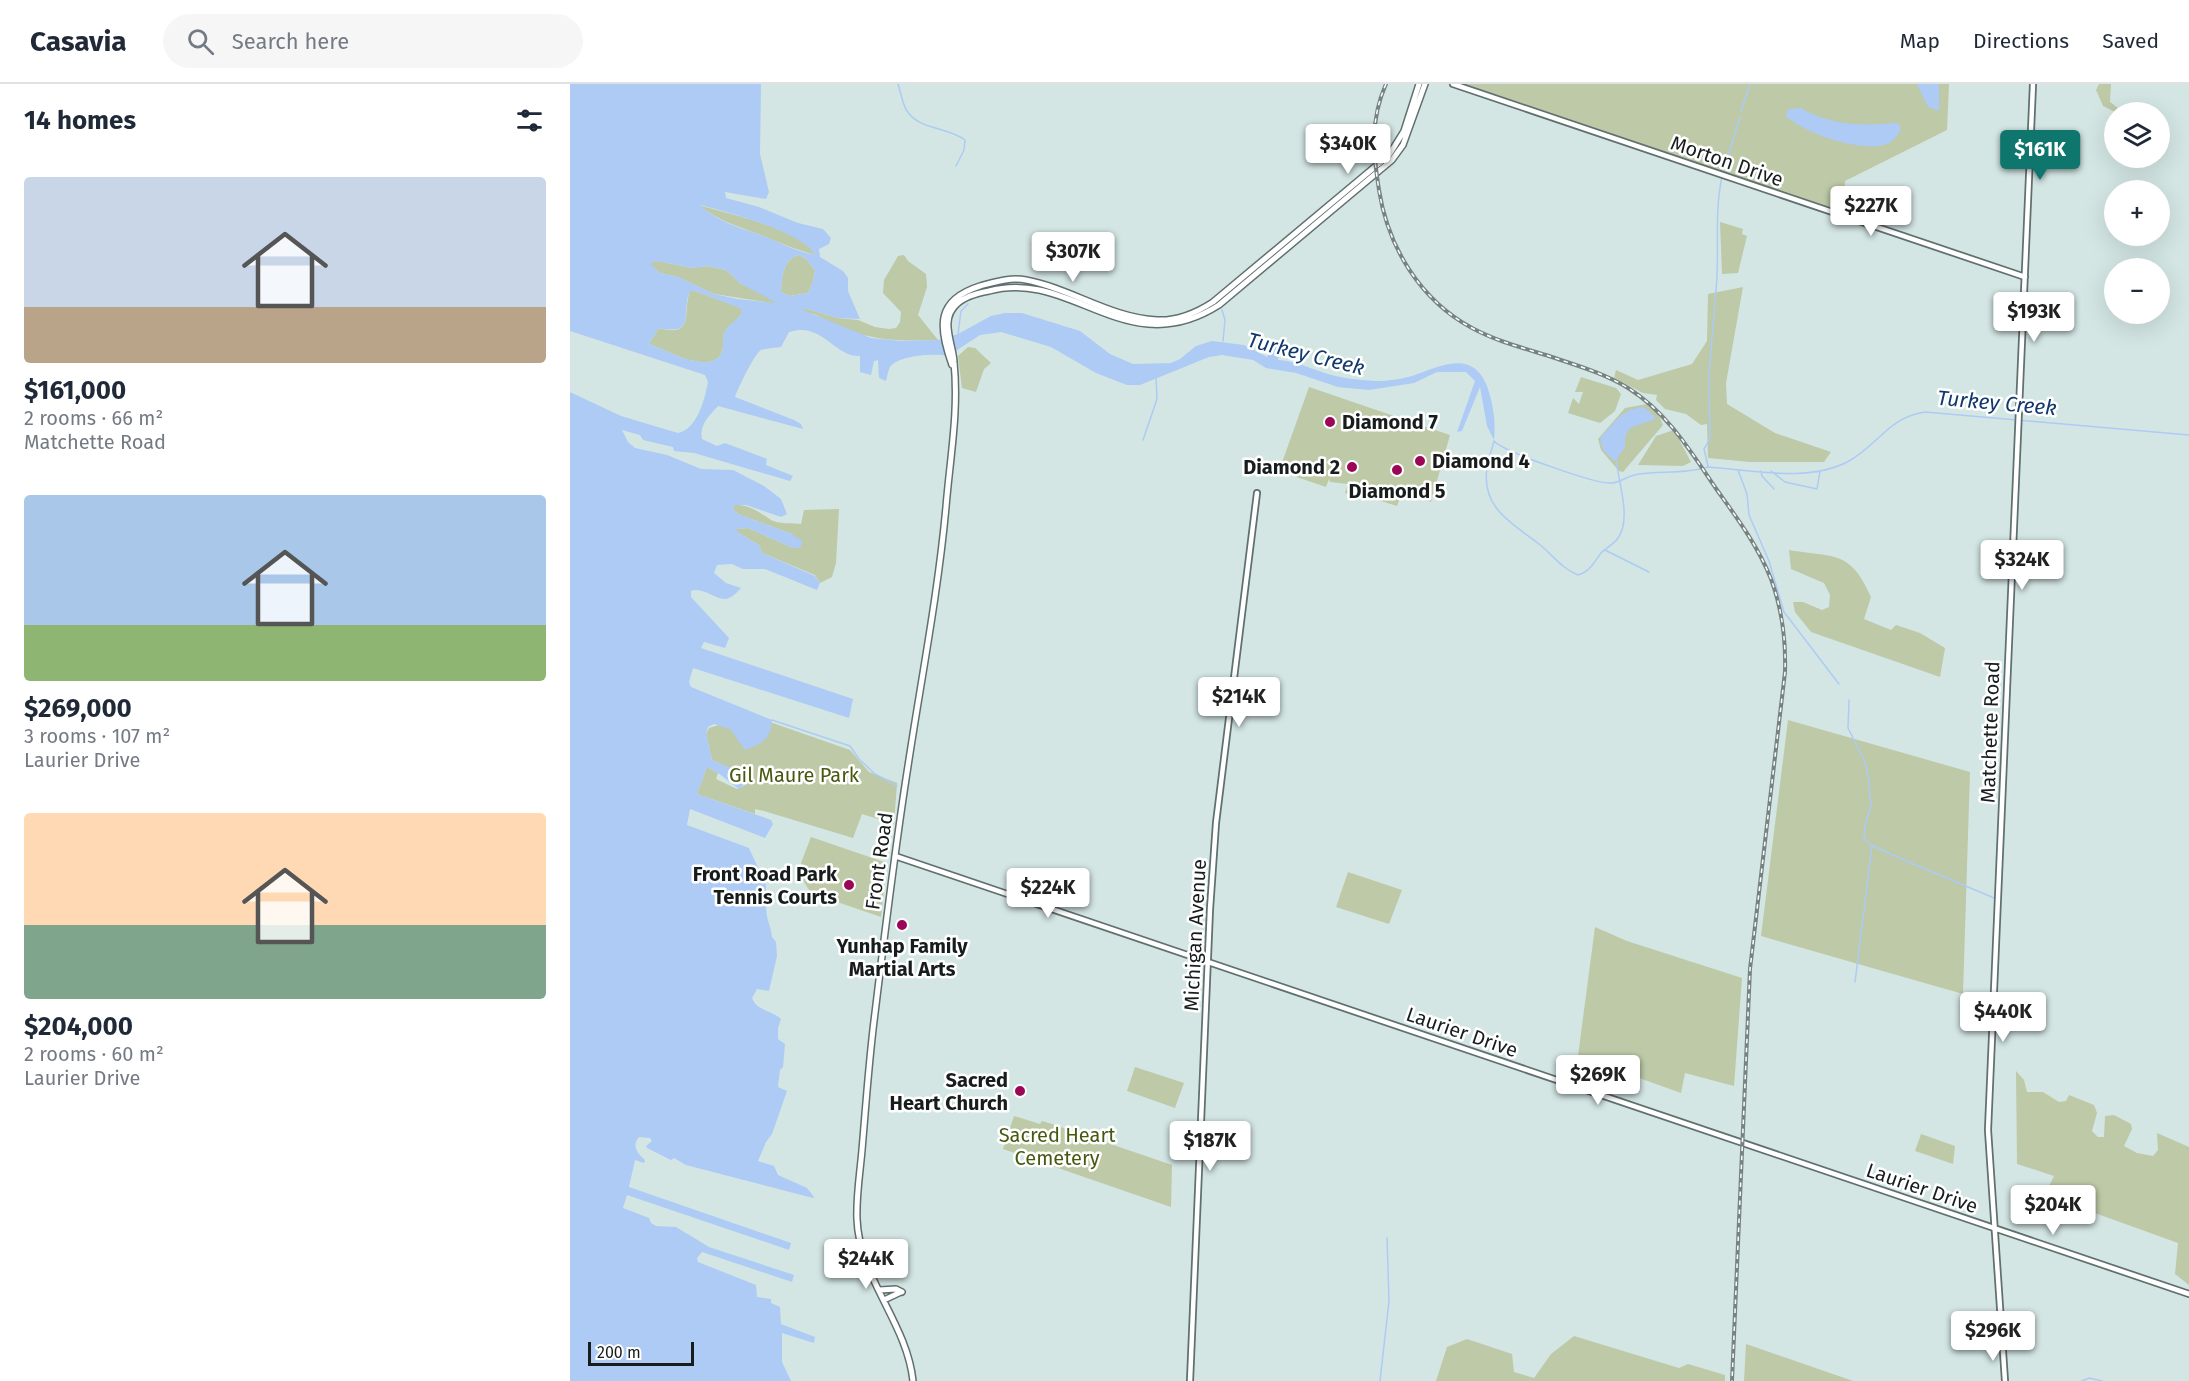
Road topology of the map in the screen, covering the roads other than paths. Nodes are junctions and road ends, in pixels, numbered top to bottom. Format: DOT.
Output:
graph roads {
  1 [pos="1419,84"];
  2 [pos="1425,84"];
  3 [pos="1453,84"];
  4 [pos="2032,84"];
  5 [pos="2025,277"];
  6 [pos="946,334"];
  7 [pos="1257,493"];
  8 [pos="895,856"];
  9 [pos="1207,961"];
  10 [pos="1995,1228"];
  11 [pos="879,1290"];
  12 [pos="2189,1294"];
  13 [pos="884,1300"];
  14 [pos="913,1381"];
  15 [pos="1190,1381"];
  16 [pos="2005,1381"];
  1 -- 6 [label="main road"];
  2 -- 6 [label="main road"];
  3 -- 5 [label="street, Morton Drive"];
  4 -- 5 [label="street, Matchette Road"];
  5 -- 10 [label="street, Matchette Road"];
  6 -- 8 [label="main road, Front Road"];
  7 -- 9 [label="street, Michigan Avenue"];
  8 -- 9 [label="street, Laurier Drive"];
  8 -- 11 [label="main road, Front Road"];
  9 -- 10 [label="street, Laurier Drive"];
  9 -- 15 [label="street, Michigan Avenue"];
  10 -- 12 [label="street, Laurier Drive"];
  10 -- 16 [label="street, Matchette Road"];
  11 -- 13 [label="main road, Front Road"];
  11 -- 13 [label="main road"];
  13 -- 14 [label="main road, Front Road"];
}
